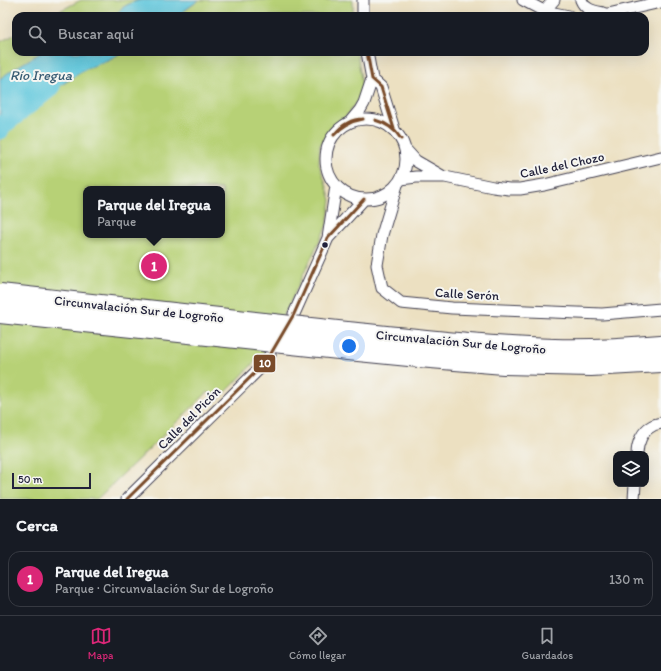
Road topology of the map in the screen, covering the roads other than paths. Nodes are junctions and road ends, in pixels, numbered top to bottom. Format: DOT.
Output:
graph roads {
  1 [pos="363,0"];
  2 [pos="523,0"];
  3 [pos="554,0"];
  4 [pos="581,0"];
  5 [pos="661,2"];
  6 [pos="544,11"];
  7 [pos="362,12"];
  8 [pos="549,12"];
  9 [pos="599,12"];
  10 [pos="617,12"];
  11 [pos="368,56"];
  12 [pos="372,79"];
  13 [pos="350,122"];
  14 [pos="394,129"];
  15 [pos="406,150"];
  16 [pos="661,158"];
  17 [pos="444,177"];
  18 [pos="399,182"];
  19 [pos="336,186"];
  20 [pos="364,200"];
  21 [pos="328,238"];
  22 [pos="0,294"];
  23 [pos="661,309"];
  24 [pos="0,313"];
  25 [pos="294,314"];
  26 [pos="348,341"];
  27 [pos="661,345"];
  28 [pos="270,355"];
  29 [pos="661,362"];
  30 [pos="661,422"];
  31 [pos="637,451"];
  32 [pos="635,487"];
  33 [pos="127,499"];
  34 [pos="634,499"];
  1 -- 7 [label="street"];
  2 -- 6 [label="street"];
  3 -- 6 [label="street"];
  4 -- 9 [label="street"];
  5 -- 10 [label="street"];
  6 -- 8 [label="street"];
  11 -- 12 [label="street"];
  12 -- 13 [label="street"];
  12 -- 14 [label="street"];
  13 -- 14 [label="street"];
  13 -- 19 [label="street"];
  14 -- 15 [label="street"];
  15 -- 17 [label="street, Calle del Chozo"];
  15 -- 18 [label="street"];
  16 -- 17 [label="street, Calle del Chozo"];
  17 -- 18 [label="street, Calle del Chozo"];
  18 -- 20 [label="street"];
  18 -- 23 [label="street, Calle Serón"];
  19 -- 20 [label="street"];
  19 -- 21 [label="street"];
  20 -- 21 [label="street"];
  21 -- 25 [label="street"];
  22 -- 26 [label="highway, Circunvalación Sur de Logroño, bridge"];
  24 -- 26 [label="highway, Circunvalación Sur de Logroño, bridge"];
  26 -- 27 [label="highway, Circunvalación Sur de Logroño"];
  26 -- 29 [label="highway, Circunvalación Sur de Logroño"];
  28 -- 33 [label="street, Calle del Picón"];
  30 -- 31 [label="street"];
  32 -- 34 [label="street"];
}
